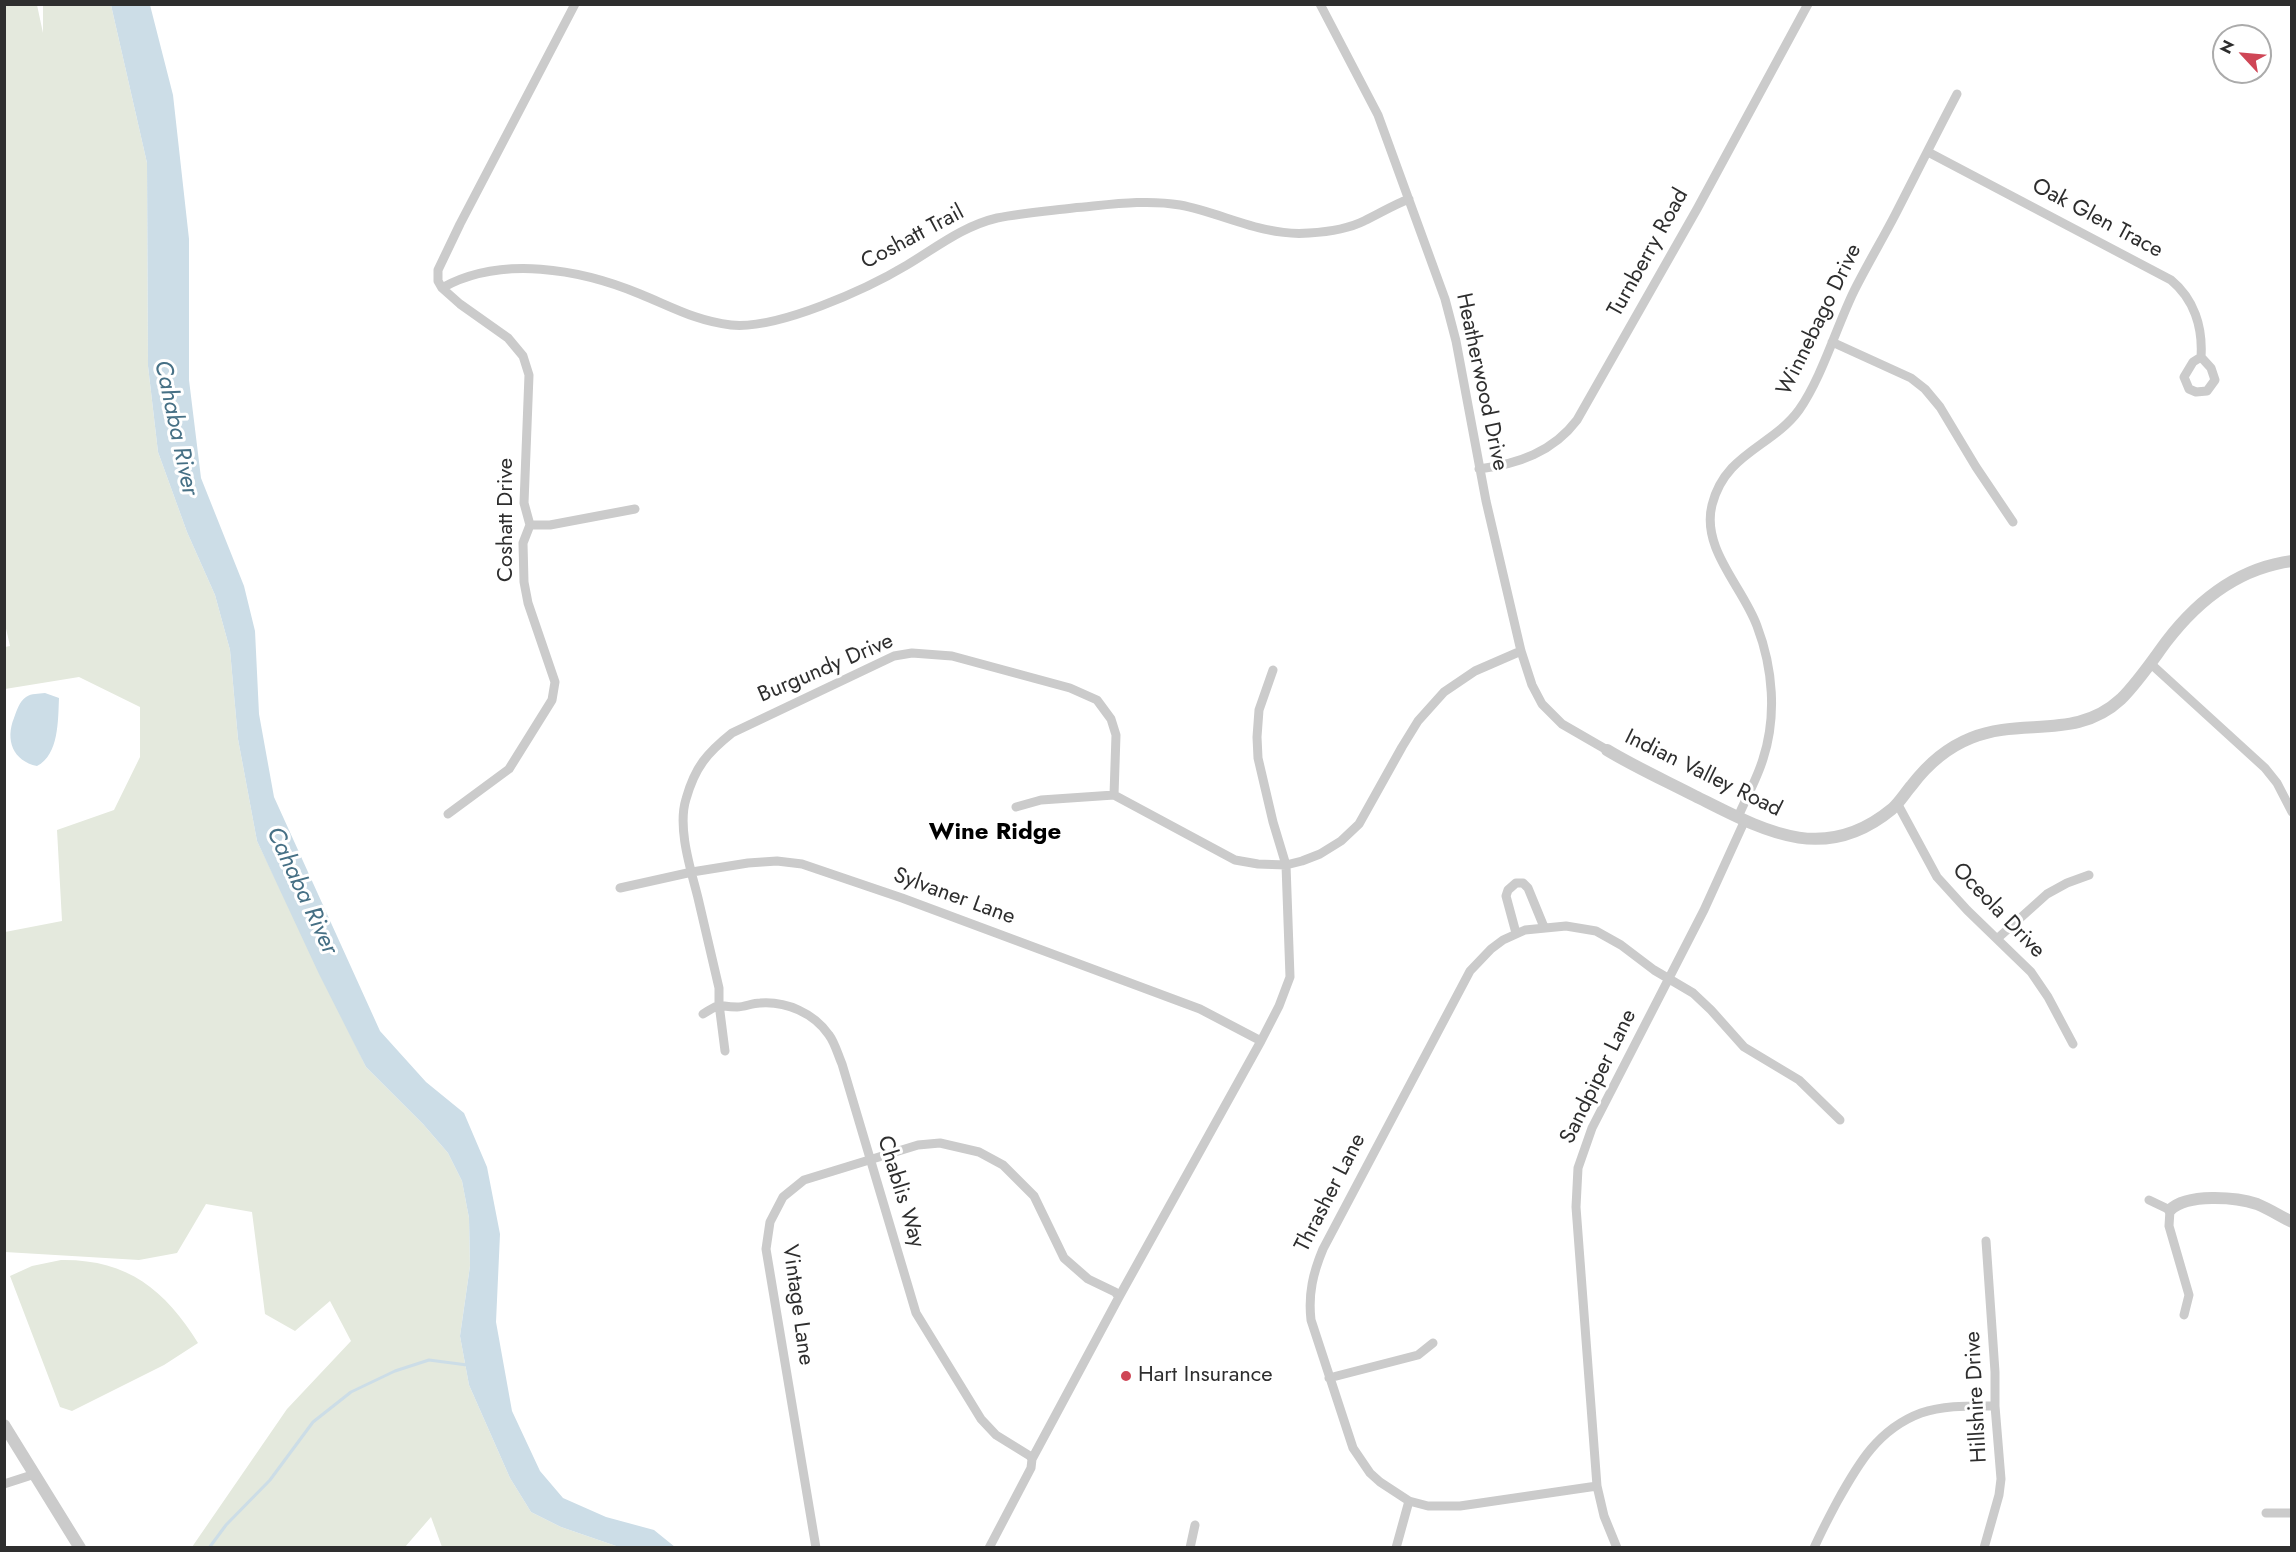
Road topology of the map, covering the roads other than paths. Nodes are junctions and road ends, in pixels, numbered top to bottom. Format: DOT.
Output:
graph roads {
  1 [pos="574,4"];
  2 [pos="1320,4"];
  3 [pos="1808,4"];
  4 [pos="1957,94"];
  5 [pos="1928,152"];
  6 [pos="1409,199"];
  7 [pos="442,288"];
  8 [pos="1832,342"];
  9 [pos="2201,357"];
  10 [pos="1479,469"];
  11 [pos="635,509"];
  12 [pos="2013,522"];
  13 [pos="530,525"];
  14 [pos="2292,561"];
  15 [pos="1521,651"];
  16 [pos="2151,664"];
  17 [pos="1273,670"];
  18 [pos="1606,750"];
  19 [pos="1114,795"];
  20 [pos="1897,803"];
  21 [pos="1016,807"];
  22 [pos="2292,812"];
  23 [pos="448,814"];
  24 [pos="1741,819"];
  25 [pos="1286,865"];
  26 [pos="692,872"];
  27 [pos="2089,875"];
  28 [pos="620,888"];
  29 [pos="1544,927"];
  30 [pos="1516,933"];
  31 [pos="1998,938"];
  32 [pos="1670,978"];
  33 [pos="719,1004"];
  34 [pos="703,1014"];
  35 [pos="1261,1041"];
  36 [pos="2073,1044"];
  37 [pos="725,1051"];
  38 [pos="1840,1120"];
  39 [pos="870,1159"];
  40 [pos="2149,1200"];
  41 [pos="2170,1210"];
  42 [pos="2292,1222"];
  43 [pos="1986,1241"];
  44 [pos="1119,1297"];
  45 [pos="2184,1316"];
  46 [pos="1433,1343"];
  47 [pos="1329,1378"];
  48 [pos="1995,1406"];
  49 [pos="4,1425"];
  50 [pos="1032,1459"];
  51 [pos="34,1474"];
  52 [pos="4,1484"];
  53 [pos="1597,1486"];
  54 [pos="1409,1501"];
  55 [pos="2266,1513"];
  56 [pos="2292,1513"];
  57 [pos="1195,1525"];
  58 [pos="80,1548"];
  59 [pos="816,1548"];
  60 [pos="989,1548"];
  61 [pos="1190,1548"];
  62 [pos="1396,1548"];
  63 [pos="1617,1548"];
  64 [pos="1814,1548"];
  65 [pos="1984,1548"];
  1 -- 7 [label="street"];
  2 -- 6 [label="street, Heatherwood Drive"];
  3 -- 10 [label="street, Turnberry Road"];
  4 -- 5 [label="street, Winnebago Drive"];
  5 -- 8 [label="street, Winnebago Drive"];
  5 -- 9 [label="street, Oak Glen Trace"];
  6 -- 7 [label="street, Coshatt Trail"];
  6 -- 10 [label="street, Heatherwood Drive"];
  7 -- 13 [label="street, Coshatt Drive"];
  8 -- 12 [label="street"];
  8 -- 24 [label="street, Winnebago Drive"];
  10 -- 15 [label="street, Heatherwood Drive"];
  11 -- 13 [label="street"];
  13 -- 23 [label="street, Coshatt Drive"];
  14 -- 16 [label="street, Indian Valley Road"];
  15 -- 18 [label="street, Heatherwood Drive"];
  15 -- 25 [label="street"];
  16 -- 20 [label="street, Indian Valley Road"];
  16 -- 22 [label="street"];
  17 -- 25 [label="street"];
  18 -- 24 [label="street, Indian Valley Road"];
  19 -- 21 [label="street"];
  19 -- 25 [label="street"];
  19 -- 26 [label="street, Burgundy Drive"];
  20 -- 24 [label="street, Indian Valley Road"];
  20 -- 31 [label="street, Oceola Drive"];
  24 -- 32 [label="street, Sandpiper Lane"];
  25 -- 35 [label="street"];
  26 -- 28 [label="street, Sylvaner Lane"];
  26 -- 33 [label="street, Burgundy Drive"];
  26 -- 35 [label="street, Sylvaner Lane"];
  27 -- 31 [label="street"];
  29 -- 30 [label="street, Thrasher Lane"];
  29 -- 30 [label="street"];
  29 -- 32 [label="street, Thrasher Lane"];
  30 -- 47 [label="street, Thrasher Lane"];
  31 -- 36 [label="street, Oceola Drive"];
  32 -- 38 [label="street, Thrasher Lane"];
  32 -- 53 [label="street, Sandpiper Lane"];
  33 -- 34 [label="street"];
  33 -- 37 [label="street, Burgundy Drive"];
  33 -- 39 [label="street, Chablis Way"];
  35 -- 44 [label="street"];
  39 -- 44 [label="street, Vintage Lane"];
  39 -- 50 [label="street, Chablis Way"];
  39 -- 59 [label="street, Vintage Lane"];
  40 -- 41 [label="street"];
  41 -- 42 [label="street"];
  41 -- 45 [label="street"];
  43 -- 48 [label="street, Hillshire Drive"];
  44 -- 50 [label="street"];
  46 -- 47 [label="street"];
  47 -- 54 [label="street, Thrasher Lane"];
  48 -- 64 [label="street"];
  48 -- 65 [label="street, Hillshire Drive"];
  49 -- 51 [label="street"];
  50 -- 60 [label="street"];
  51 -- 52 [label="street"];
  51 -- 58 [label="street"];
  53 -- 54 [label="street, Thrasher Lane"];
  53 -- 63 [label="street, Sandpiper Lane"];
  54 -- 62 [label="street"];
  55 -- 56 [label="street"];
  57 -- 61 [label="street"];
}
